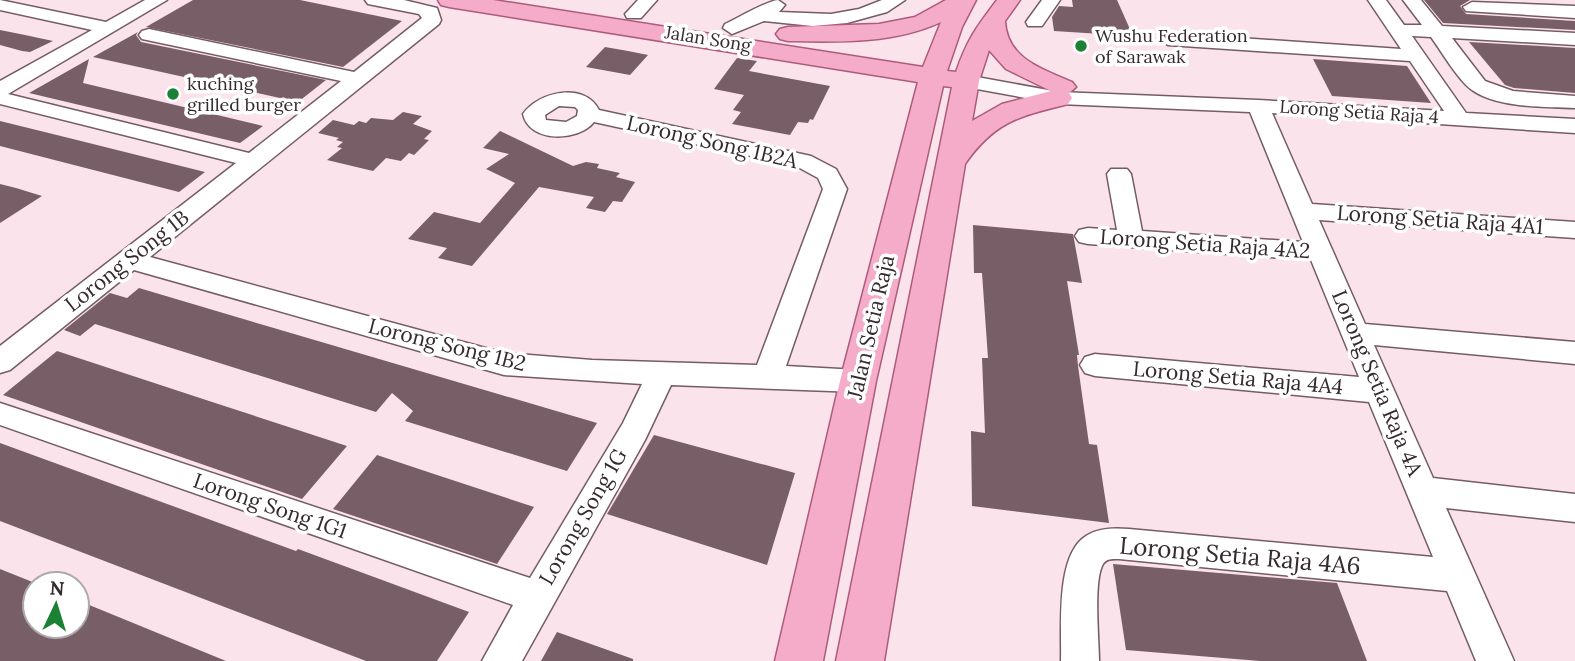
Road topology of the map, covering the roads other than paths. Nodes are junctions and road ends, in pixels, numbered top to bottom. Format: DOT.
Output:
graph roads {
  1 [pos="158,0"];
  2 [pos="374,0"];
  3 [pos="449,0"];
  4 [pos="540,0"];
  5 [pos="784,0"];
  6 [pos="896,0"];
  7 [pos="963,0"];
  8 [pos="1051,0"];
  9 [pos="1377,0"];
  10 [pos="1412,0"];
  11 [pos="1469,3"];
  12 [pos="0,5"];
  13 [pos="641,7"];
  14 [pos="1001,9"];
  15 [pos="1575,12"];
  16 [pos="1035,22"];
  17 [pos="765,24"];
  18 [pos="109,28"];
  19 [pos="1399,30"];
  20 [pos="1436,32"];
  21 [pos="149,35"];
  22 [pos="731,35"];
  23 [pos="1495,35"];
  24 [pos="1168,39"];
  25 [pos="1575,39"];
  26 [pos="818,56"];
  27 [pos="1417,56"];
  28 [pos="951,71"];
  29 [pos="359,79"];
  30 [pos="0,90"];
  31 [pos="1061,93"];
  32 [pos="0,97"];
  33 [pos="1575,102"];
  34 [pos="1258,106"];
  35 [pos="589,114"];
  36 [pos="1459,118"];
  37 [pos="1575,126"];
  38 [pos="914,154"];
  39 [pos="953,160"];
  40 [pos="254,162"];
  41 [pos="1119,174"];
  42 [pos="1304,211"];
  43 [pos="1575,230"];
  44 [pos="1088,236"];
  45 [pos="1131,238"];
  46 [pos="1322,252"];
  47 [pos="129,260"];
  48 [pos="1356,333"];
  49 [pos="1575,353"];
  50 [pos="0,362"];
  51 [pos="1095,365"];
  52 [pos="663,372"];
  53 [pos="768,375"];
  54 [pos="858,381"];
  55 [pos="1381,391"];
  56 [pos="4,414"];
  57 [pos="1423,491"];
  58 [pos="1575,508"];
  59 [pos="1459,576"];
  60 [pos="537,597"];
  61 [pos="501,661"];
  62 [pos="799,661"];
  63 [pos="860,661"];
  64 [pos="1080,661"];
  65 [pos="1495,661"];
  1 -- 18 [label="street"];
  2 -- 29 [label="street, Lorong Song 1B"];
  3 -- 22 [label="main road, Jalan Song"];
  4 -- 13 [label="main road, Jalan Song"];
  5 -- 17 [label="street"];
  6 -- 17 [label="street"];
  7 -- 17 [label="main road"];
  7 -- 28 [label="main road, Jalan Setia Raja"];
  8 -- 16 [label="street"];
  9 -- 19 [label="street"];
  10 -- 20 [label="street"];
  11 -- 15 [label="street"];
  11 -- 23 [label="street"];
  12 -- 18 [label="street"];
  13 -- 22 [label="main road, Jalan Song"];
  14 -- 28 [label="main road, Jalan Setia Raja"];
  14 -- 31 [label="main road"];
  17 -- 22 [label="main road, Jalan Song"];
  17 -- 28 [label="main road, Jalan Song"];
  18 -- 30 [label="street"];
  19 -- 20 [label="street"];
  19 -- 27 [label="street"];
  20 -- 23 [label="street"];
  20 -- 33 [label="street"];
  21 -- 29 [label="street"];
  22 -- 26 [label="main road, Jalan Song"];
  23 -- 25 [label="street"];
  24 -- 27 [label="street"];
  26 -- 28 [label="main road, Jalan Song"];
  26 -- 38 [label="main road"];
  27 -- 36 [label="street"];
  28 -- 31 [label="street, Lorong Setia Raja 4"];
  28 -- 38 [label="main road, Jalan Setia Raja"];
  28 -- 39 [label="main road, Jalan Setia Raja"];
  29 -- 40 [label="street, Lorong Song 1B"];
  31 -- 34 [label="street, Lorong Setia Raja 4"];
  31 -- 39 [label="main road"];
  32 -- 40 [label="street"];
  34 -- 36 [label="street, Lorong Setia Raja 4"];
  34 -- 42 [label="street, Lorong Setia Raja 4A"];
  35 -- 53 [label="street, Lorong Song 1B2A"];
  36 -- 37 [label="street, Lorong Setia Raja 4"];
  38 -- 54 [label="main road, Jalan Setia Raja"];
  39 -- 63 [label="main road, Jalan Setia Raja"];
  40 -- 47 [label="street, Lorong Song 1B"];
  41 -- 45 [label="street"];
  42 -- 43 [label="street, Lorong Setia Raja 4A1"];
  42 -- 46 [label="street, Lorong Setia Raja 4A"];
  44 -- 45 [label="street, Lorong Setia Raja 4A2"];
  45 -- 46 [label="street, Lorong Setia Raja 4A2"];
  46 -- 48 [label="street, Lorong Setia Raja 4A"];
  47 -- 50 [label="street, Lorong Song 1B"];
  47 -- 52 [label="street, Lorong Song 1B2"];
  48 -- 49 [label="street"];
  48 -- 55 [label="street, Lorong Setia Raja 4A"];
  51 -- 55 [label="street, Lorong Setia Raja 4A4"];
  52 -- 53 [label="street, Lorong Song 1B2"];
  52 -- 60 [label="street, Lorong Song 1G"];
  53 -- 54 [label="street, Lorong Song 1B2"];
  54 -- 62 [label="main road, Jalan Setia Raja"];
  55 -- 57 [label="street, Lorong Setia Raja 4A"];
  56 -- 60 [label="street, Lorong Song 1G1"];
  57 -- 58 [label="street"];
  57 -- 59 [label="street, Lorong Setia Raja 4A"];
  59 -- 64 [label="street, Lorong Setia Raja 4A6"];
  59 -- 65 [label="street, Lorong Setia Raja 4A"];
  60 -- 61 [label="street, Lorong Song 1G"];
}
